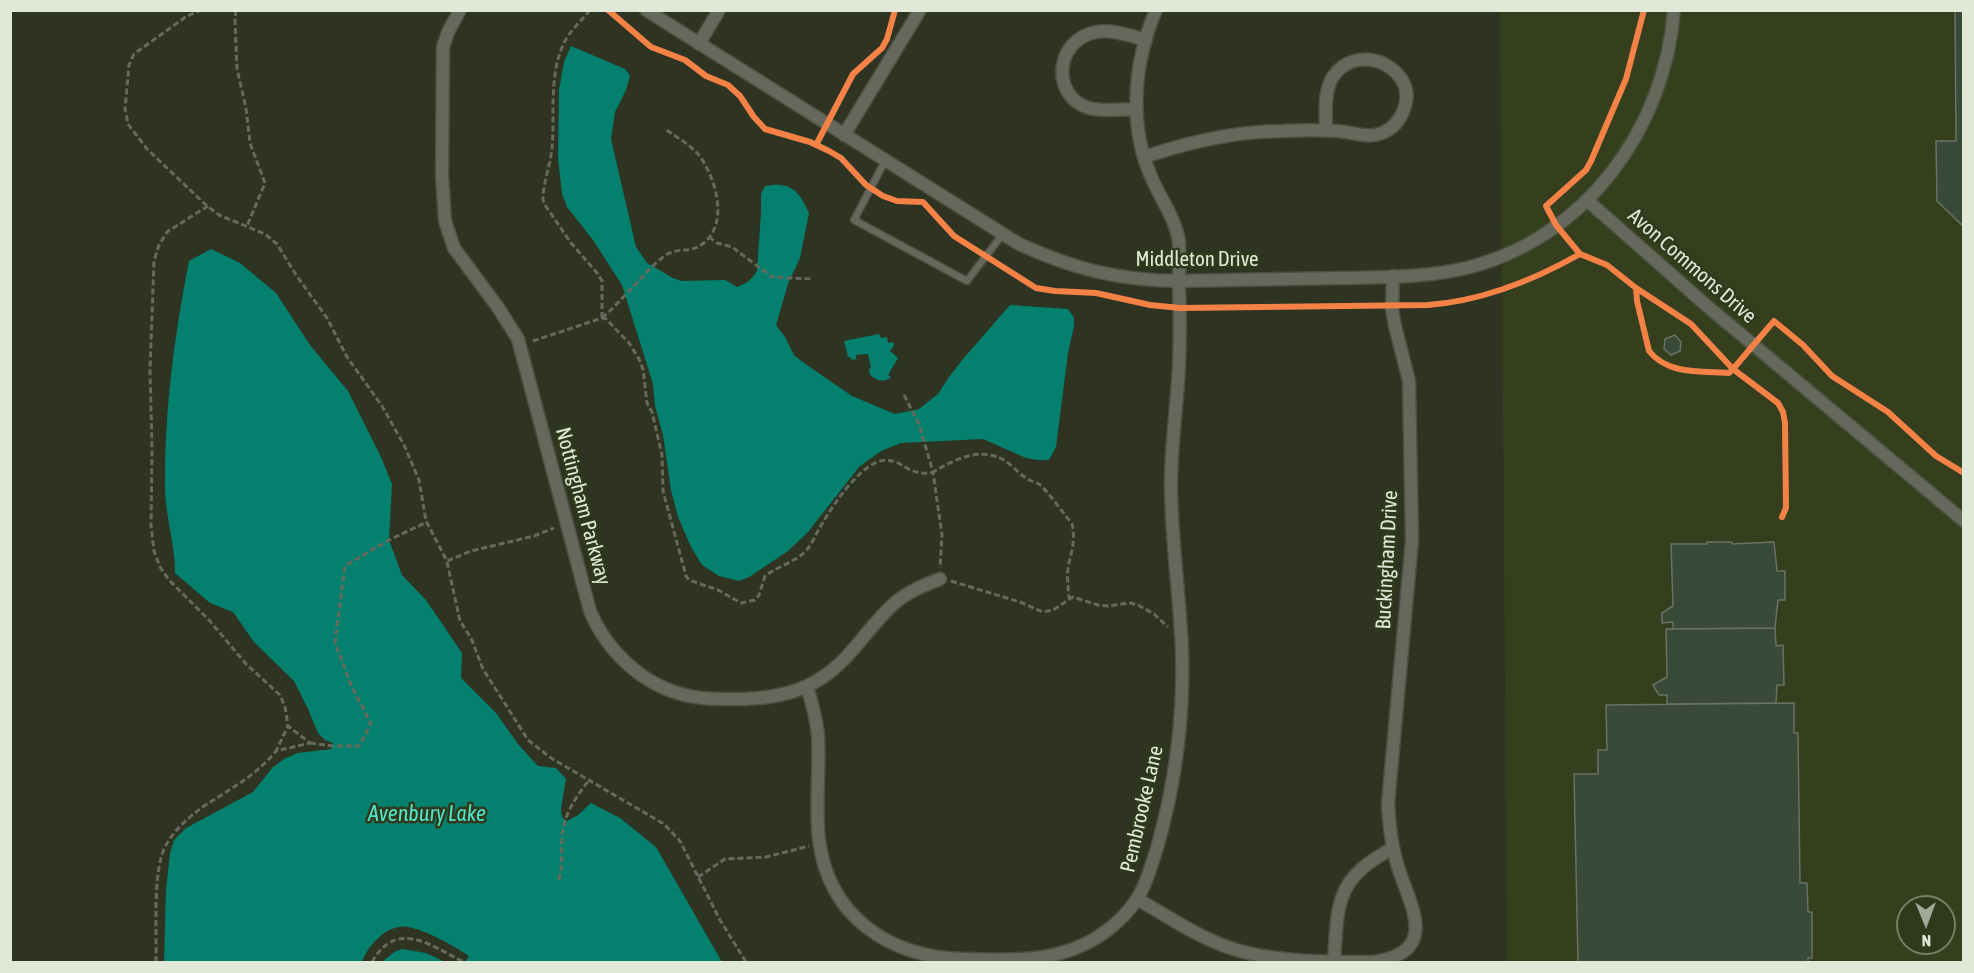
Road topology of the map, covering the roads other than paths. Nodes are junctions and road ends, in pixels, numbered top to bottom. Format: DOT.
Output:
graph roads {
  1 [pos="460,10"];
  2 [pos="646,10"];
  3 [pos="719,10"];
  4 [pos="920,10"];
  5 [pos="1156,10"];
  6 [pos="1674,10"];
  7 [pos="1146,40"];
  8 [pos="699,44"];
  9 [pos="1136,109"];
  10 [pos="1326,130"];
  11 [pos="844,135"];
  12 [pos="1144,157"];
  13 [pos="885,161"];
  14 [pos="1588,201"];
  15 [pos="1002,235"];
  16 [pos="1393,276"];
  17 [pos="1179,281"];
  18 [pos="1964,521"];
  19 [pos="940,579"];
  20 [pos="807,687"];
  21 [pos="1393,848"];
  22 [pos="1137,899"];
  23 [pos="1334,961"];
  1 -- 20 [label="street, Nottingham Parkway"];
  2 -- 8 [label="street, Middleton Drive"];
  3 -- 8 [label="street"];
  4 -- 11 [label="street"];
  5 -- 7 [label="street"];
  6 -- 14 [label="street, Middleton Drive"];
  7 -- 9 [label="street"];
  7 -- 9 [label="street"];
  8 -- 11 [label="street, Middleton Drive"];
  9 -- 12 [label="street, Pembrooke Lane"];
  10 -- 10 [label="street"];
  10 -- 12 [label="street"];
  11 -- 13 [label="street, Middleton Drive"];
  12 -- 17 [label="street, Pembrooke Lane"];
  13 -- 15 [label="street, Middleton Drive"];
  13 -- 15 [label="lane"];
  14 -- 16 [label="street, Middleton Drive"];
  14 -- 18 [label="street, Avon Commons Drive"];
  15 -- 17 [label="street, Middleton Drive"];
  16 -- 17 [label="street, Middleton Drive"];
  16 -- 21 [label="street, Buckingham Drive"];
  17 -- 22 [label="street, Pembrooke Lane"];
  19 -- 20 [label="street, Nottingham Parkway"];
  20 -- 22 [label="street, Pembrooke Lane"];
  21 -- 23 [label="street"];
  21 -- 23 [label="street, Buckingham Drive"];
  22 -- 23 [label="street, Buckingham Drive"];
}
